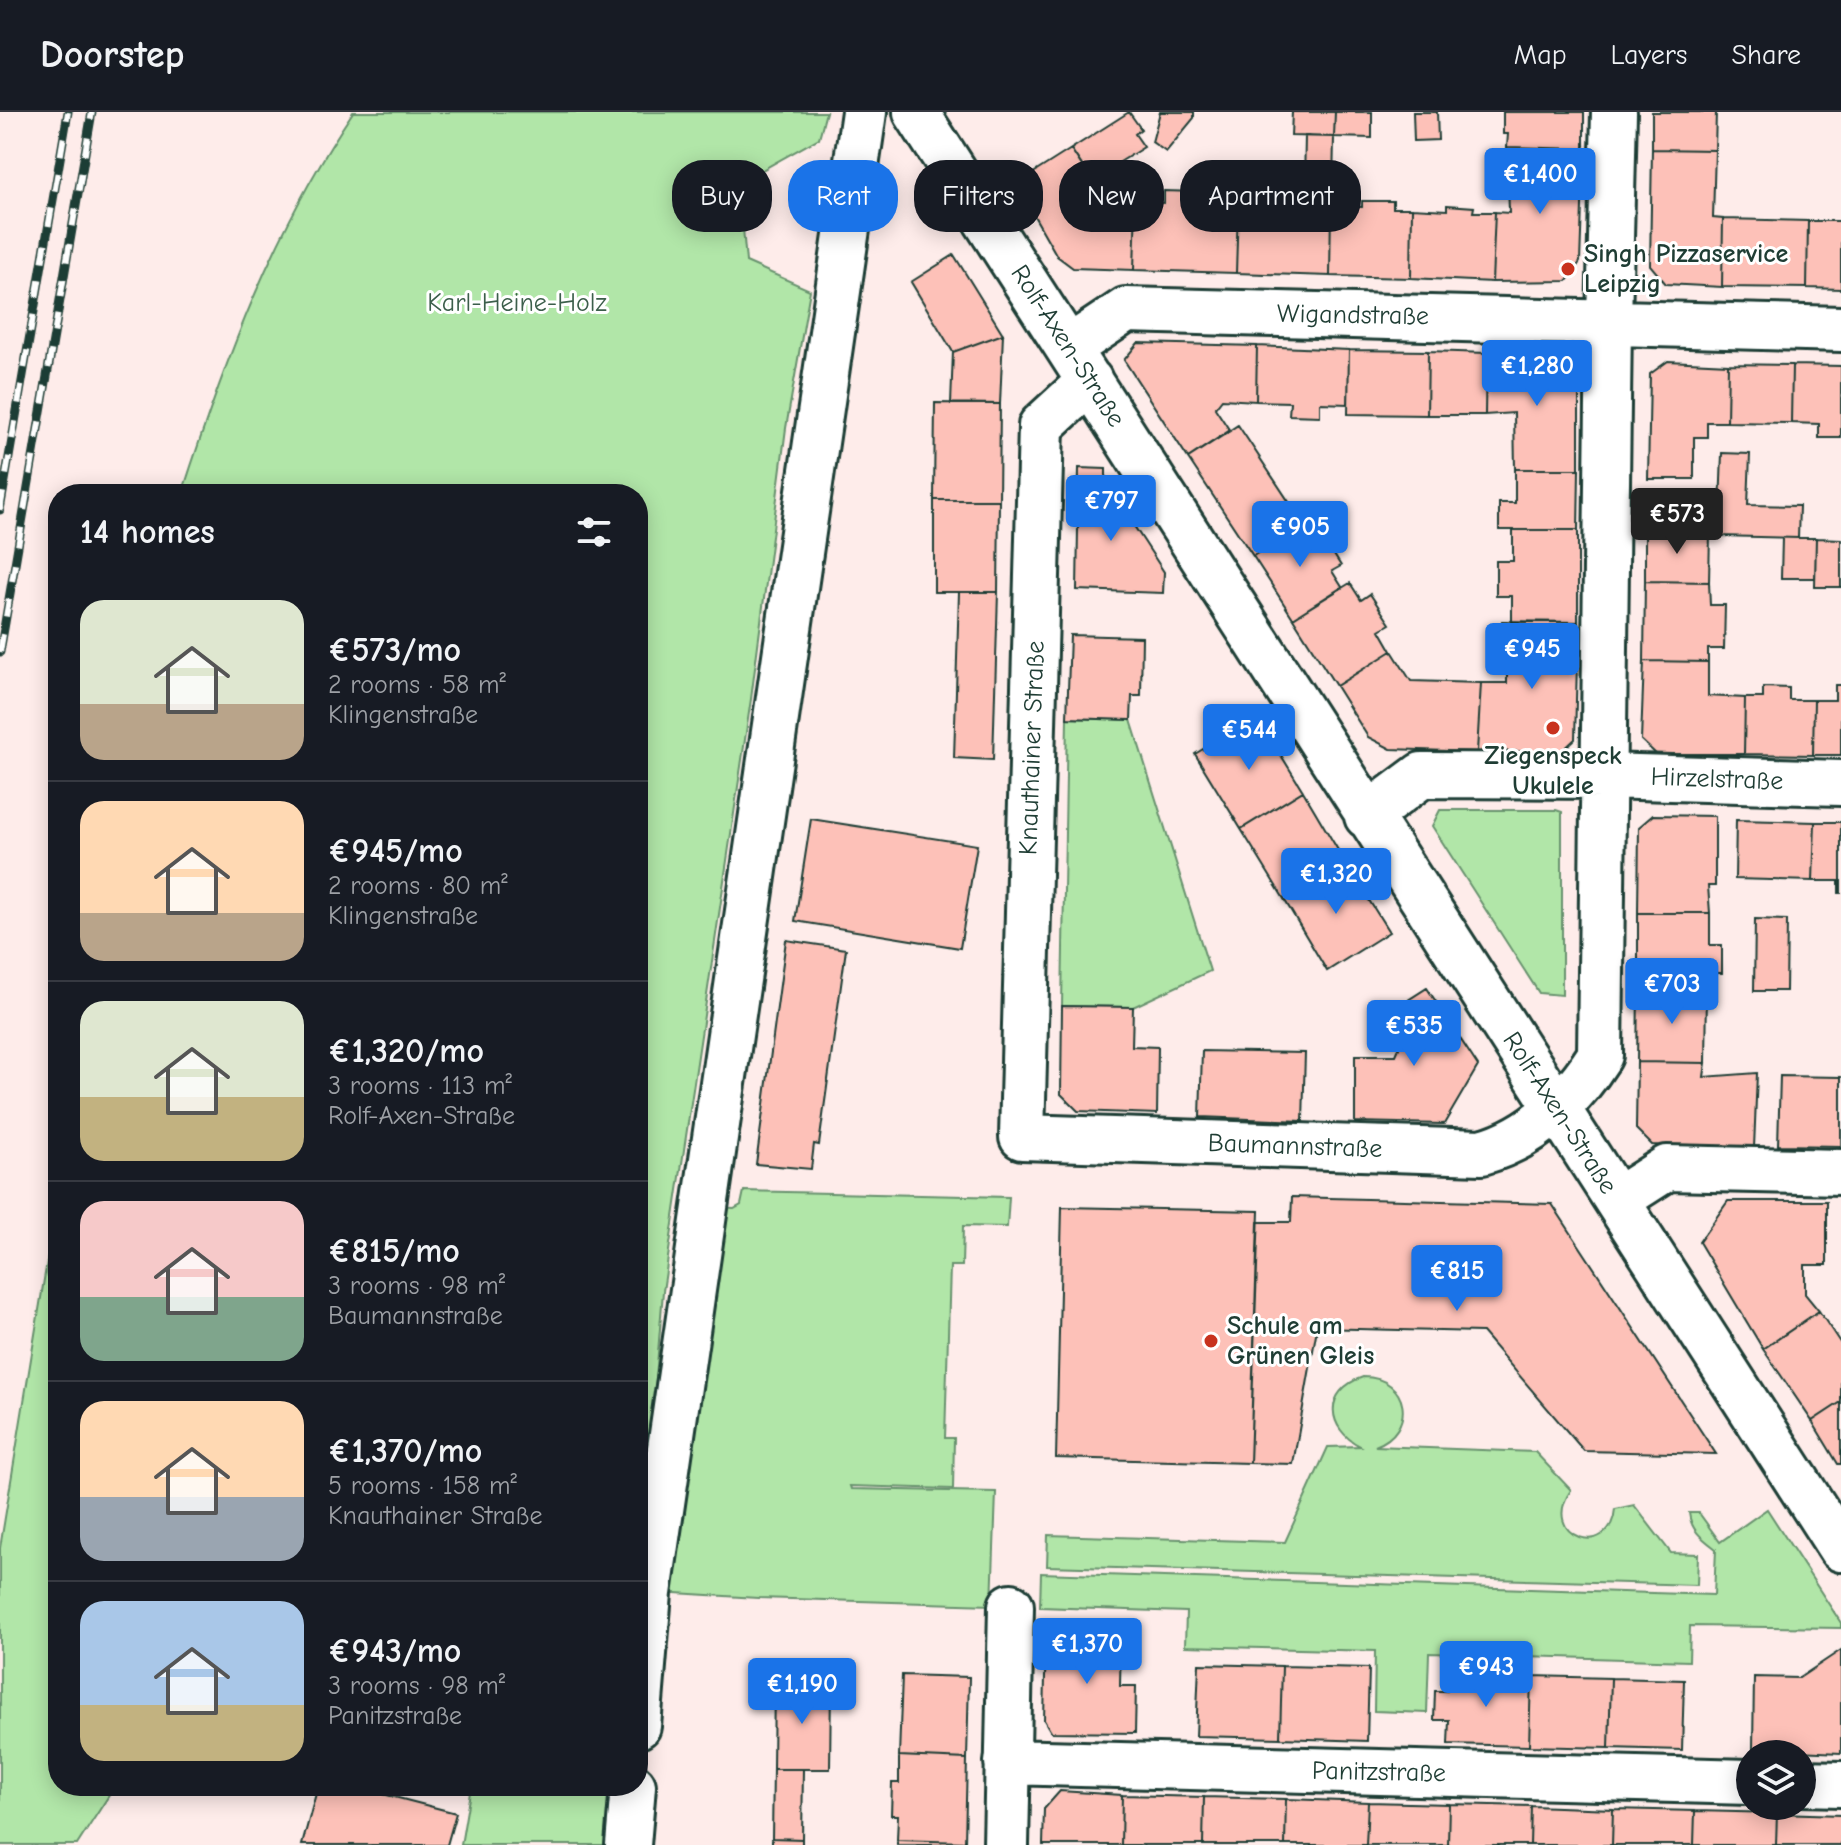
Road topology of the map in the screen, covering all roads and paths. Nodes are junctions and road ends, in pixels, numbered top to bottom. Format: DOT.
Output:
graph roads {
  1 [pos="864,112"];
  2 [pos="916,112"];
  3 [pos="1614,112"];
  4 [pos="1609,322"];
  5 [pos="1841,329"];
  6 [pos="1080,364"];
  7 [pos="1604,776"];
  8 [pos="1841,783"];
  9 [pos="1367,816"];
  10 [pos="1556,1109"];
  11 [pos="1022,1137"];
  12 [pos="1841,1172"];
  13 [pos="1617,1200"];
  14 [pos="1837,1534"];
  15 [pos="648,1605"];
  16 [pos="1011,1606"];
  17 [pos="1007,1762"];
  18 [pos="1736,1782"];
  19 [pos="1816,1783"];
  20 [pos="1841,1784"];
  21 [pos="632,1796"];
  22 [pos="628,1845"];
  23 [pos="1006,1845"];
  1 -- 15 [label="street"];
  2 -- 6 [label="street, Rolf-Axen-Straße"];
  3 -- 4 [label="street, Baumannstraße"];
  4 -- 5 [label="street, Wigandstraße"];
  4 -- 6 [label="street, Wigandstraße"];
  4 -- 7 [label="street, Baumannstraße"];
  6 -- 9 [label="street, Rolf-Axen-Straße"];
  6 -- 11 [label="street, Knauthainer Straße"];
  7 -- 8 [label="street, Hirzelstraße"];
  7 -- 9 [label="street, Hirzelstraße"];
  7 -- 10 [label="street, Baumannstraße"];
  9 -- 10 [label="street, Rolf-Axen-Straße"];
  10 -- 11 [label="street, Baumannstraße"];
  10 -- 13 [label="street, Rolf-Axen-Straße"];
  12 -- 13 [label="street"];
  13 -- 14 [label="street, Rolf-Axen-Straße"];
  16 -- 17 [label="street"];
  17 -- 18 [label="street, Panitzstraße"];
  17 -- 23 [label="street"];
  19 -- 20 [label="street"];
  21 -- 22 [label="street"];
}
